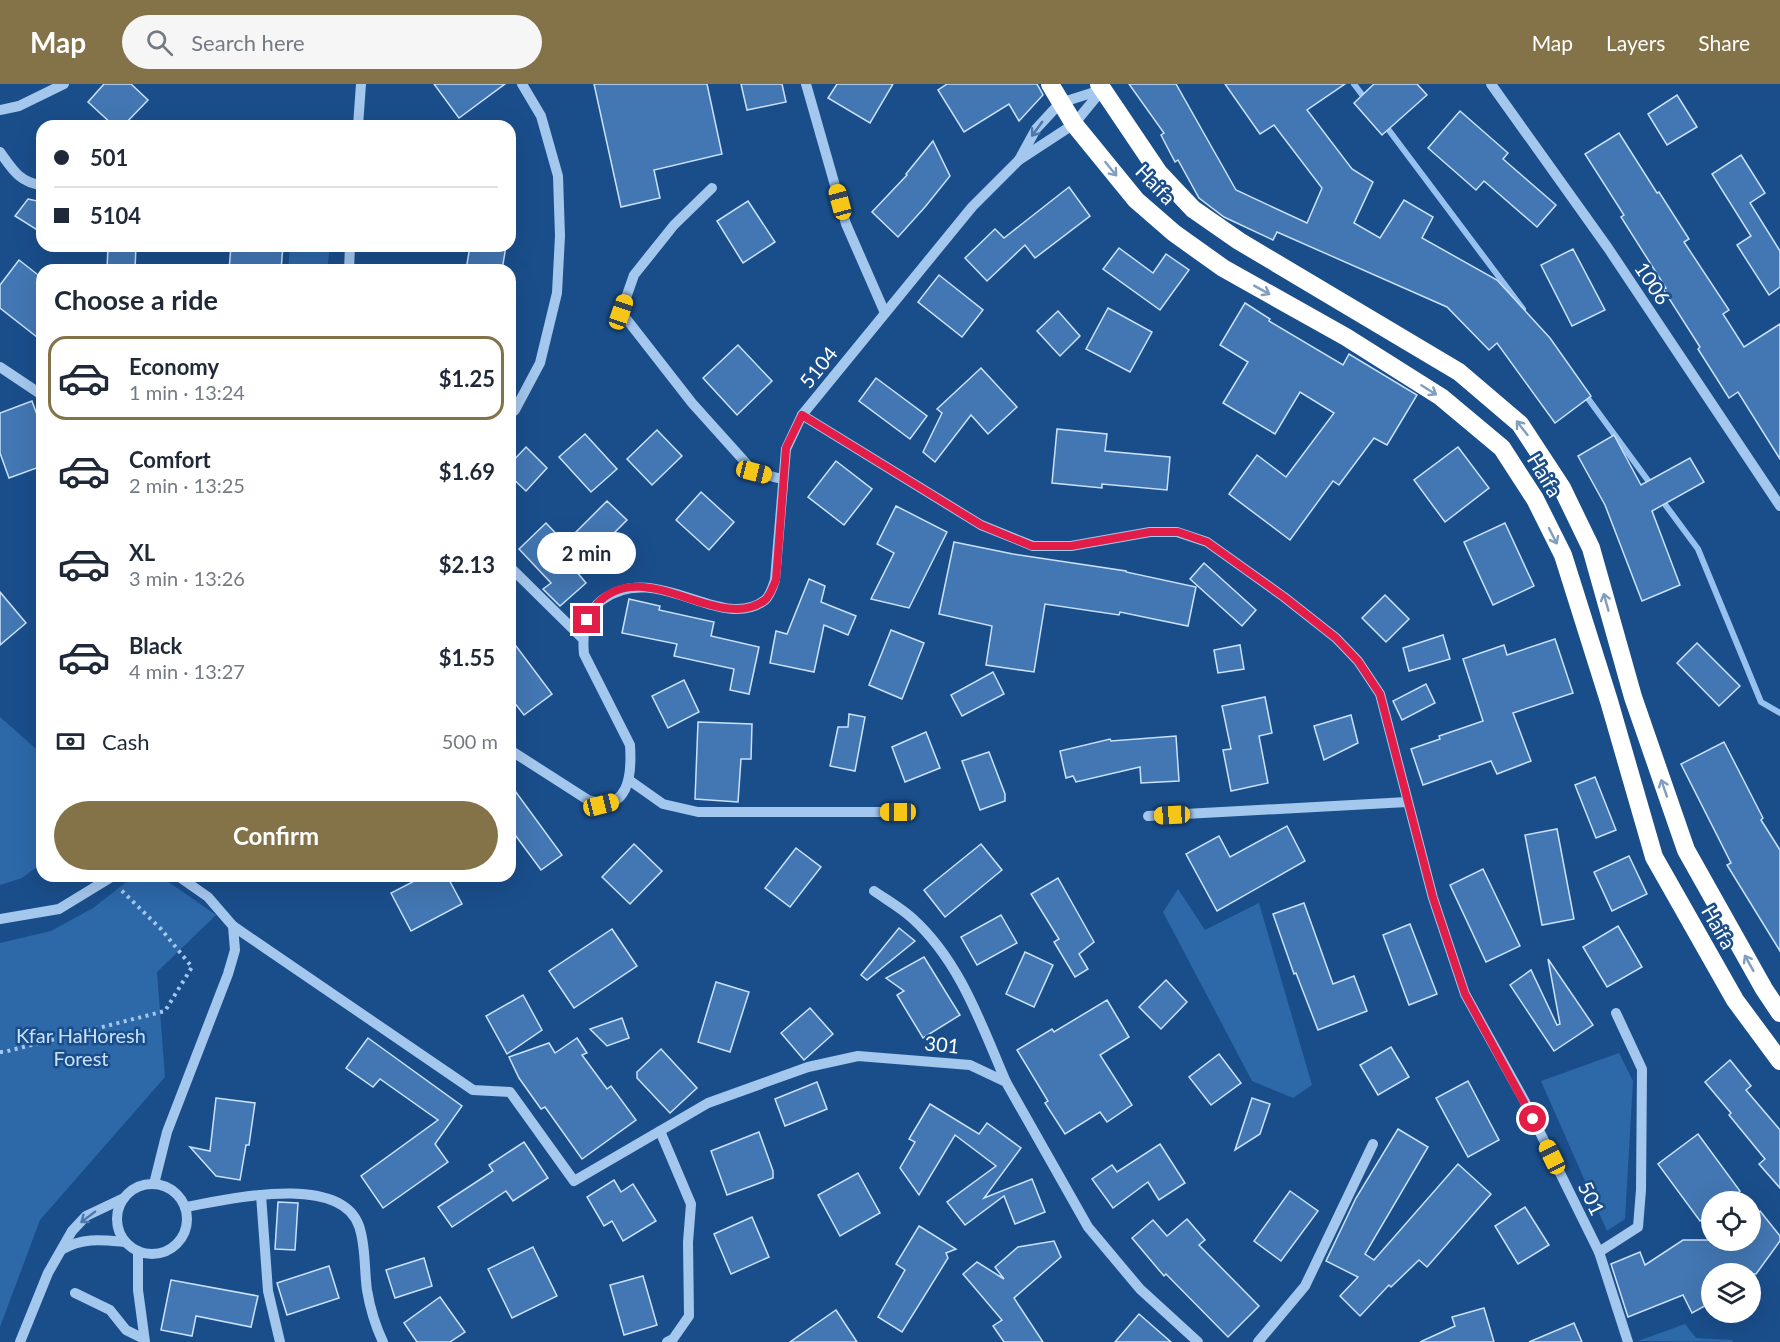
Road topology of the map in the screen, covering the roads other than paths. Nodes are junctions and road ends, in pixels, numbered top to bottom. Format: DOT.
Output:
graph roads {
  1 [pos="64,84"];
  2 [pos="361,84"];
  3 [pos="522,84"];
  4 [pos="806,84"];
  5 [pos="1050,84"];
  6 [pos="1491,84"];
  7 [pos="1101,87"];
  8 [pos="1060,103"];
  9 [pos="0,110"];
  10 [pos="358,120"];
  11 [pos="1074,124"];
  12 [pos="0,152"];
  13 [pos="1019,160"];
  14 [pos="36,184"];
  15 [pos="712,188"];
  16 [pos="885,313"];
  17 [pos="0,367"];
  18 [pos="36,391"];
  19 [pos="516,408"];
  20 [pos="802,415"];
  21 [pos="782,480"];
  22 [pos="1780,506"];
  23 [pos="516,573"];
  24 [pos="582,638"];
  25 [pos="516,754"];
  26 [pos="629,780"];
  27 [pos="1407,802"];
  28 [pos="898,812"];
  29 [pos="1148,816"];
  30 [pos="104,882"];
  31 [pos="187,882"];
  32 [pos="874,891"];
  33 [pos="0,919"];
  34 [pos="233,926"];
  35 [pos="1616,1013"];
  36 [pos="1780,1013"];
  37 [pos="1780,1061"];
  38 [pos="1006,1082"];
  39 [pos="660,1131"];
  40 [pos="1373,1144"];
  41 [pos="154,1184"];
  42 [pos="261,1195"];
  43 [pos="124,1198"];
  44 [pos="185,1207"];
  45 [pos="125,1242"];
  46 [pos="62,1249"];
  47 [pos="138,1251"];
  48 [pos="1599,1252"];
  49 [pos="75,1293"];
  50 [pos="144,1340"];
  51 [pos="20,1342"];
  52 [pos="280,1342"];
  53 [pos="383,1342"];
  54 [pos="667,1342"];
  55 [pos="1198,1342"];
  56 [pos="1258,1342"];
  57 [pos="1628,1342"];
  1 -- 9 [label="street"];
  2 -- 10 [label="street"];
  3 -- 19 [label="street"];
  4 -- 16 [label="street"];
  5 -- 8 [label="highway, Haifa"];
  6 -- 22 [label="street, 1006"];
  7 -- 8 [label="street"];
  7 -- 11 [label="street, 5104"];
  36 -- 7 [label="highway, Haifa, one-way"];
  8 -- 11 [label="highway, Haifa"];
  8 -- 13 [label="street, 5104, one-way"];
  11 -- 13 [label="street, 5104"];
  11 -- 37 [label="highway, Haifa, one-way"];
  12 -- 14 [label="street"];
  13 -- 16 [label="street, 5104"];
  15 -- 21 [label="street"];
  16 -- 20 [label="street, 5104"];
  17 -- 18 [label="street"];
  20 -- 21 [label="street, 5104"];
  20 -- 27 [label="street, 501"];
  21 -- 24 [label="street, 5104"];
  23 -- 24 [label="street"];
  24 -- 26 [label="street"];
  25 -- 26 [label="street"];
  26 -- 28 [label="street"];
  27 -- 29 [label="street"];
  27 -- 48 [label="street, 501"];
  30 -- 33 [label="street"];
  31 -- 34 [label="street"];
  32 -- 38 [label="street"];
  34 -- 39 [label="street, 301"];
  34 -- 41 [label="street"];
  35 -- 48 [label="street"];
  38 -- 39 [label="street, 301"];
  38 -- 55 [label="street"];
  39 -- 54 [label="street"];
  40 -- 56 [label="street"];
  41 -- 43 [label="street"];
  41 -- 44 [label="street"];
  42 -- 44 [label="street"];
  42 -- 52 [label="street"];
  42 -- 53 [label="street"];
  43 -- 45 [label="street"];
  43 -- 46 [label="street, one-way"];
  44 -- 47 [label="street"];
  45 -- 46 [label="street"];
  45 -- 47 [label="street"];
  46 -- 51 [label="street"];
  47 -- 50 [label="street"];
  48 -- 57 [label="street, 501"];
  49 -- 50 [label="street"];
}
